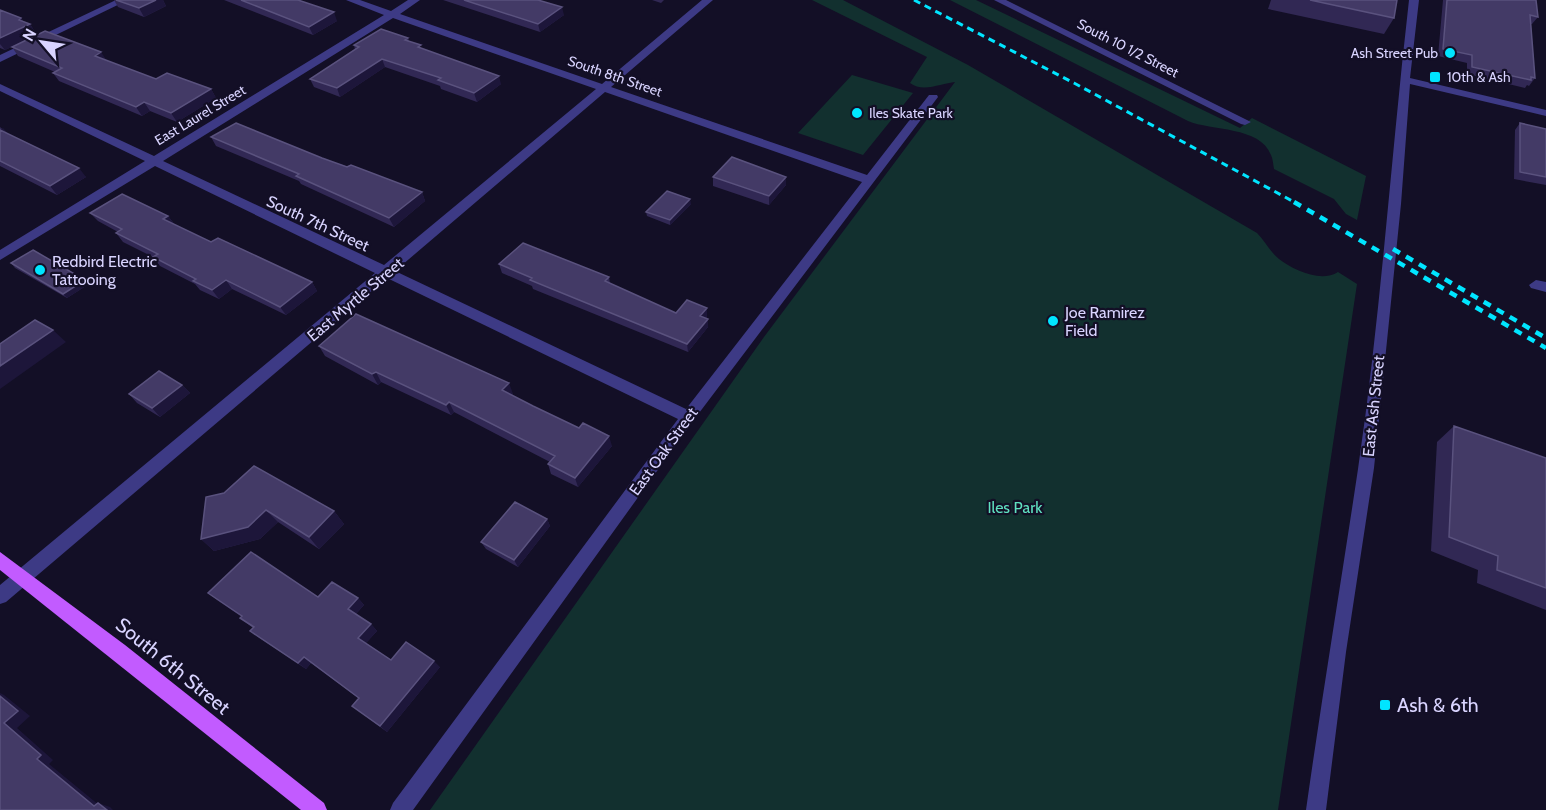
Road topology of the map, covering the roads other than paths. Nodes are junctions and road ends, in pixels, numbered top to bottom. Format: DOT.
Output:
graph roads {
  1 [pos="123,0"];
  2 [pos="351,0"];
  3 [pos="415,0"];
  4 [pos="708,0"];
  5 [pos="999,0"];
  6 [pos="1414,0"];
  7 [pos="393,14"];
  8 [pos="0,59"];
  9 [pos="1405,80"];
  10 [pos="0,87"];
  11 [pos="603,88"];
  12 [pos="933,97"];
  13 [pos="1546,113"];
  14 [pos="1245,122"];
  15 [pos="152,162"];
  16 [pos="869,180"];
  17 [pos="0,256"];
  18 [pos="385,273"];
  19 [pos="688,417"];
  20 [pos="0,560"];
  21 [pos="23,577"];
  22 [pos="0,596"];
  23 [pos="316,810"];
  24 [pos="400,810"];
  25 [pos="1316,810"];
  1 -- 8 [label="street"];
  2 -- 7 [label="street, South 8th Street"];
  3 -- 7 [label="street, East Laurel Street"];
  4 -- 11 [label="street, East Myrtle Street"];
  5 -- 14 [label="street, South 10 1/2 Street"];
  6 -- 9 [label="street, East Ash Street"];
  7 -- 11 [label="street, South 8th Street"];
  7 -- 15 [label="street, East Laurel Street"];
  9 -- 13 [label="street"];
  9 -- 25 [label="street, East Ash Street"];
  10 -- 15 [label="street, South 7th Street"];
  11 -- 16 [label="street, South 8th Street"];
  11 -- 18 [label="street, East Myrtle Street"];
  12 -- 16 [label="street, East Oak Street"];
  15 -- 17 [label="street, East Laurel Street"];
  15 -- 18 [label="street, South 7th Street"];
  16 -- 19 [label="street, East Oak Street"];
  18 -- 19 [label="street, South 7th Street"];
  18 -- 21 [label="street, East Myrtle Street"];
  19 -- 24 [label="street, East Oak Street"];
  20 -- 21 [label="main road, South 6th Street"];
  21 -- 22 [label="street, East Myrtle Street"];
  21 -- 23 [label="main road, South 6th Street"];
}
